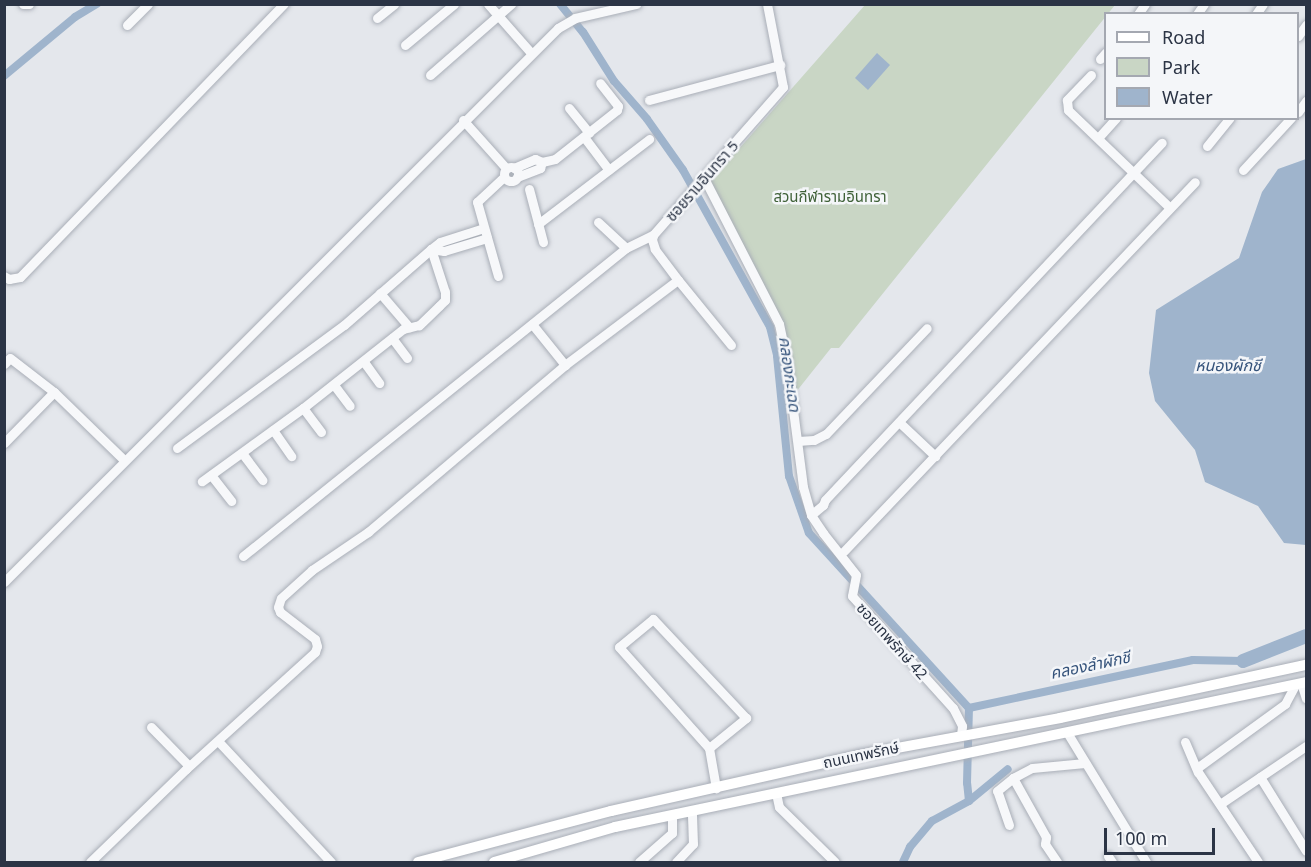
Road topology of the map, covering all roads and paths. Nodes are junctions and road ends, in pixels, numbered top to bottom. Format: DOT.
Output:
graph roads {
  1 [pos="22,4"];
  2 [pos="29,4"];
  3 [pos="148,4"];
  4 [pos="284,4"];
  5 [pos="394,4"];
  6 [pos="453,4"];
  7 [pos="488,4"];
  8 [pos="511,4"];
  9 [pos="636,4"];
  10 [pos="767,4"];
  11 [pos="497,15"];
  12 [pos="377,18"];
  13 [pos="127,25"];
  14 [pos="405,45"];
  15 [pos="531,53"];
  16 [pos="780,66"];
  17 [pos="430,75"];
  18 [pos="1090,75"];
  19 [pos="600,83"];
  20 [pos="649,100"];
  21 [pos="569,108"];
  22 [pos="463,120"];
  23 [pos="1114,120"];
  24 [pos="1228,120"];
  25 [pos="1290,120"];
  26 [pos="586,135"];
  27 [pos="1098,138"];
  28 [pos="649,139"];
  29 [pos="1162,143"];
  30 [pos="1207,146"];
  31 [pos="609,170"];
  32 [pos="1243,170"];
  33 [pos="1133,172"];
  34 [pos="510,173"];
  35 [pos="704,178"];
  36 [pos="1195,182"];
  37 [pos="529,189"];
  38 [pos="1169,207"];
  39 [pos="598,222"];
  40 [pos="538,224"];
  41 [pos="484,228"];
  42 [pos="653,235"];
  43 [pos="487,238"];
  44 [pos="543,242"];
  45 [pos="626,248"];
  46 [pos="432,249"];
  47 [pos="4,276"];
  48 [pos="498,276"];
  49 [pos="678,280"];
  50 [pos="380,294"];
  51 [pos="532,324"];
  52 [pos="409,327"];
  53 [pos="927,328"];
  54 [pos="392,338"];
  55 [pos="731,345"];
  56 [pos="407,358"];
  57 [pos="364,362"];
  58 [pos="4,364"];
  59 [pos="565,365"];
  60 [pos="379,382"];
  61 [pos="334,385"];
  62 [pos="54,392"];
  63 [pos="350,406"];
  64 [pos="303,408"];
  65 [pos="899,423"];
  66 [pos="273,430"];
  67 [pos="321,432"];
  68 [pos="798,441"];
  69 [pos="4,443"];
  70 [pos="177,448"];
  71 [pos="242,453"];
  72 [pos="291,456"];
  73 [pos="935,456"];
  74 [pos="123,460"];
  75 [pos="212,475"];
  76 [pos="262,480"];
  77 [pos="202,481"];
  78 [pos="825,500"];
  79 [pos="231,501"];
  80 [pos="808,504"];
  81 [pos="811,514"];
  82 [pos="844,551"];
  83 [pos="243,556"];
  84 [pos="4,582"];
  85 [pos="1306,664"];
  86 [pos="1301,683"];
  87 [pos="1306,698"];
  88 [pos="151,726"];
  89 [pos="1068,734"];
  90 [pos="963,735"];
  91 [pos="218,741"];
  92 [pos="1185,742"];
  93 [pos="1306,746"];
  94 [pos="709,748"];
  95 [pos="1085,763"];
  96 [pos="189,766"];
  97 [pos="1197,768"];
  98 [pos="1260,777"];
  99 [pos="1013,778"];
  100 [pos="716,788"];
  101 [pos="776,794"];
  102 [pos="1220,804"];
  103 [pos="692,812"];
  104 [pos="672,815"];
  105 [pos="1009,825"];
  106 [pos="1306,851"];
  107 [pos="90,862"];
  108 [pos="331,862"];
  109 [pos="418,862"];
  110 [pos="494,862"];
  111 [pos="639,862"];
  112 [pos="676,862"];
  113 [pos="835,862"];
  114 [pos="1057,862"];
  115 [pos="1146,862"];
  116 [pos="1258,862"];
  1 -- 2 [label="street"];
  3 -- 13 [label="street"];
  4 -- 47 [label="street"];
  5 -- 12 [label="street"];
  6 -- 14 [label="street"];
  7 -- 11 [label="street"];
  8 -- 11 [label="street"];
  9 -- 15 [label="street"];
  10 -- 16 [label="street, ซอยรามอินทรา 5"];
  11 -- 15 [label="street"];
  11 -- 17 [label="street"];
  15 -- 22 [label="street"];
  16 -- 20 [label="street"];
  16 -- 35 [label="street, ซอยรามอินทรา 5"];
  18 -- 27 [label="street"];
  19 -- 26 [label="street"];
  21 -- 26 [label="street"];
  22 -- 34 [label="street"];
  22 -- 74 [label="street"];
  23 -- 27 [label="street"];
  24 -- 30 [label="street"];
  25 -- 32 [label="street"];
  26 -- 31 [label="street"];
  26 -- 34 [label="street"];
  27 -- 33 [label="street"];
  28 -- 31 [label="street"];
  29 -- 33 [label="street"];
  31 -- 40 [label="street"];
  33 -- 38 [label="street"];
  33 -- 65 [label="street"];
  34 -- 41 [label="street"];
  35 -- 42 [label="street, ซอยรามอินทรา 5"];
  35 -- 68 [label="street, ซอยเทพรักษ์ 42"];
  36 -- 38 [label="street"];
  37 -- 40 [label="street"];
  38 -- 73 [label="street"];
  39 -- 45 [label="street"];
  40 -- 44 [label="street"];
  41 -- 43 [label="street"];
  41 -- 46 [label="street"];
  42 -- 45 [label="street"];
  42 -- 49 [label="street, ซอยรามอินทรา 5"];
  43 -- 46 [label="street"];
  43 -- 48 [label="street"];
  45 -- 51 [label="street"];
  46 -- 50 [label="street"];
  46 -- 52 [label="street"];
  49 -- 55 [label="street, ซอยรามอินทรา 5"];
  49 -- 59 [label="street"];
  50 -- 52 [label="street"];
  50 -- 70 [label="street"];
  51 -- 59 [label="street"];
  51 -- 83 [label="street"];
  52 -- 54 [label="street"];
  53 -- 68 [label="street"];
  54 -- 56 [label="street"];
  54 -- 57 [label="street"];
  57 -- 60 [label="street"];
  57 -- 61 [label="street"];
  58 -- 62 [label="street"];
  59 -- 91 [label="street"];
  61 -- 63 [label="street"];
  61 -- 64 [label="street"];
  62 -- 69 [label="street"];
  62 -- 74 [label="street"];
  64 -- 66 [label="street"];
  64 -- 67 [label="street"];
  65 -- 73 [label="street"];
  65 -- 78 [label="street"];
  66 -- 71 [label="street"];
  66 -- 72 [label="street"];
  68 -- 80 [label="street, ซอยเทพรักษ์ 42"];
  71 -- 75 [label="street"];
  71 -- 76 [label="street"];
  73 -- 82 [label="street"];
  74 -- 84 [label="street"];
  75 -- 77 [label="street"];
  75 -- 79 [label="street"];
  78 -- 80 [label="street"];
  78 -- 81 [label="street"];
  80 -- 81 [label="street, ซอยเทพรักษ์ 42"];
  81 -- 90 [label="street, ซอยเทพรักษ์ 42"];
  85 -- 90 [label="main road, ถนนเทพรักษ์"];
  86 -- 87 [label="street"];
  86 -- 89 [label="main road, ถนนเทพรักษ์"];
  86 -- 97 [label="street"];
  88 -- 96 [label="street"];
  89 -- 95 [label="street"];
  89 -- 101 [label="main road, ถนนเทพรักษ์"];
  90 -- 100 [label="main road, ถนนเทพรักษ์"];
  91 -- 96 [label="street"];
  91 -- 108 [label="street"];
  92 -- 97 [label="street"];
  93 -- 98 [label="street"];
  94 -- 94 [label="street"];
  94 -- 100 [label="street"];
  95 -- 99 [label="street"];
  95 -- 115 [label="street"];
  96 -- 107 [label="street"];
  97 -- 102 [label="street"];
  98 -- 102 [label="street"];
  98 -- 106 [label="street"];
  99 -- 105 [label="street"];
  99 -- 114 [label="street"];
  100 -- 109 [label="main road, ถนนเทพรักษ์"];
  101 -- 103 [label="main road, ถนนเทพรักษ์"];
  101 -- 113 [label="street"];
  102 -- 116 [label="street"];
  103 -- 104 [label="main road, ถนนเทพรักษ์"];
  103 -- 112 [label="street"];
  104 -- 110 [label="main road, ถนนเทพรักษ์"];
  104 -- 111 [label="street"];
}
